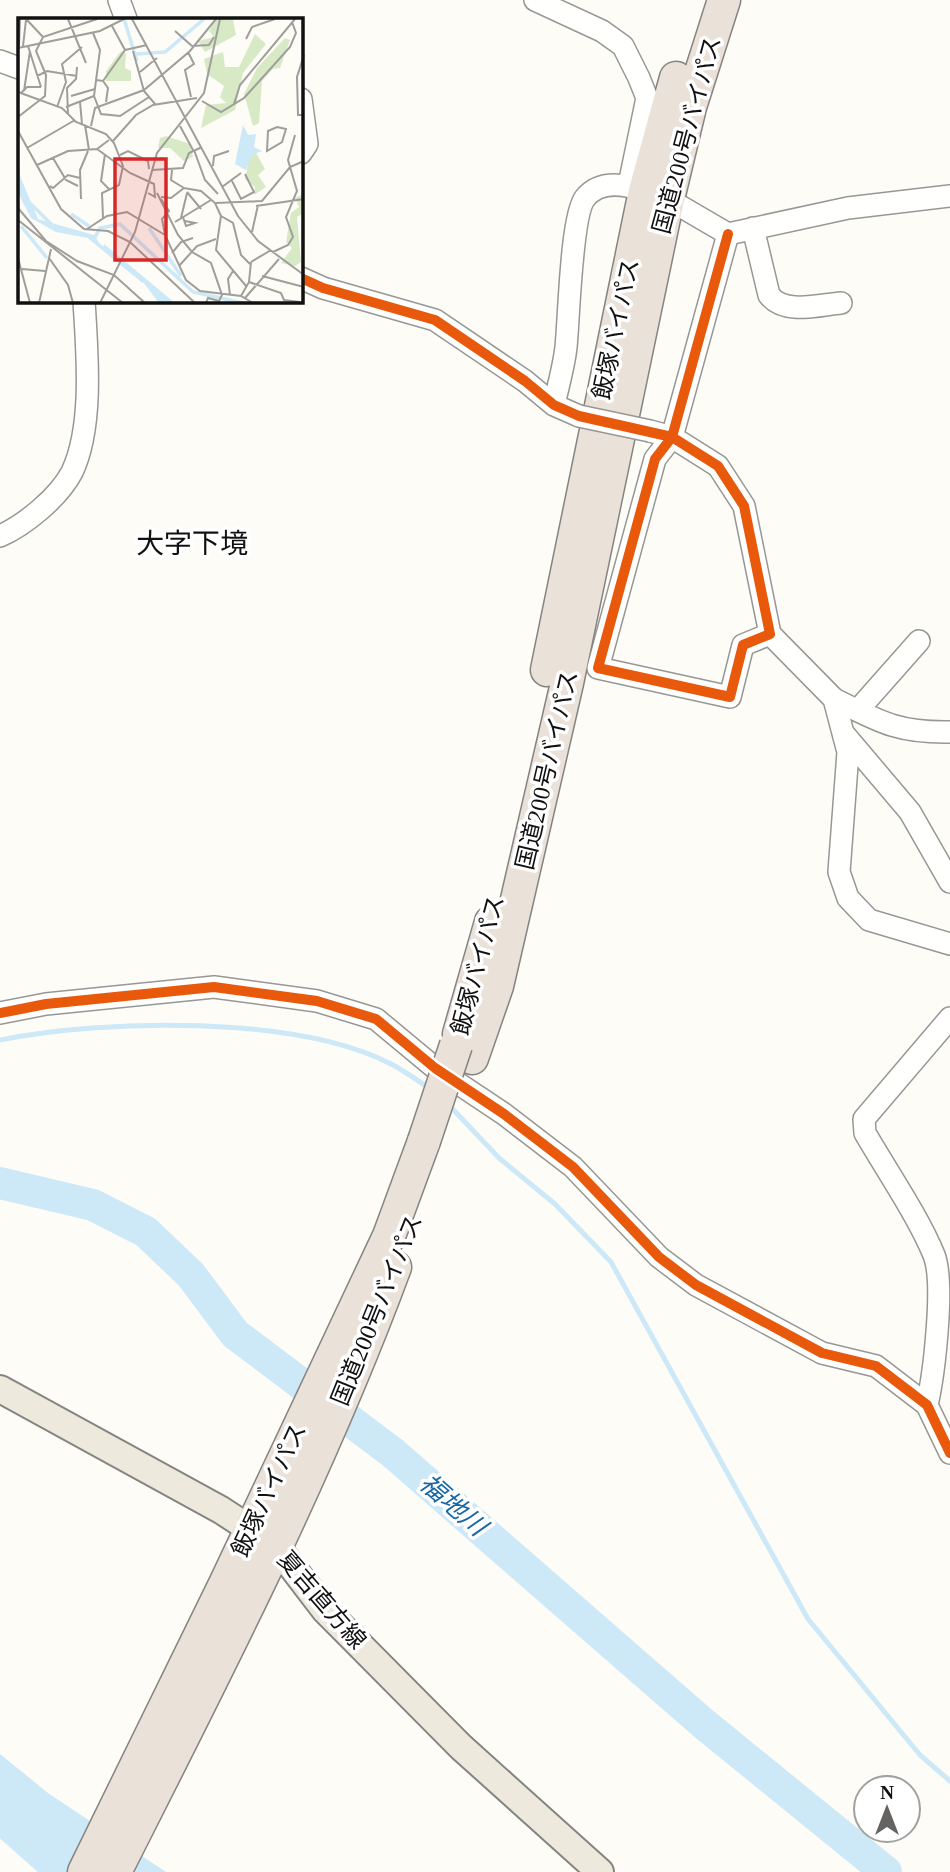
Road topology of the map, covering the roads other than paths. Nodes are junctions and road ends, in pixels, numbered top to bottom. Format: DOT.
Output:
graph roads {
  1 [pos="118,0"];
  2 [pos="535,0"];
  3 [pos="702,0"];
  4 [pos="724,0"];
  5 [pos="126,18"];
  6 [pos="0,61"];
  7 [pos="18,68"];
  8 [pos="303,114"];
  9 [pos="303,150"];
  10 [pos="647,192"];
  11 [pos="950,196"];
  12 [pos="753,228"];
  13 [pos="728,234"];
  14 [pos="303,279"];
  15 [pos="84,303"];
  16 [pos="841,303"];
  17 [pos="554,405"];
  18 [pos="671,437"];
  19 [pos="0,537"];
  20 [pos="770,634"];
  21 [pos="919,641"];
  22 [pos="834,699"];
  23 [pos="858,710"];
  24 [pos="950,732"];
  25 [pos="843,733"];
  26 [pos="950,882"];
  27 [pos="950,944"];
  28 [pos="0,1013"];
  29 [pos="950,1018"];
  30 [pos="944,1285"];
  31 [pos="0,1389"];
  32 [pos="927,1405"];
  33 [pos="950,1453"];
  34 [pos="288,1485"];
  35 [pos="250,1528"];
  36 [pos="276,1546"];
  37 [pos="84,1872"];
  38 [pos="115,1872"];
  39 [pos="600,1872"];
  1 -- 5 [label="street"];
  2 -- 10 [label="street"];
  3 -- 10 [label="highway"];
  4 -- 10 [label="highway, 国道200号バイパス"];
  6 -- 7 [label="street"];
  8 -- 9 [label="street"];
  10 -- 13 [label="street"];
  10 -- 17 [label="street"];
  10 -- 34 [label="highway, 国道200号バイパス"];
  11 -- 12 [label="street"];
  12 -- 13 [label="street"];
  12 -- 16 [label="street"];
  13 -- 18 [label="street"];
  14 -- 17 [label="street"];
  15 -- 19 [label="street"];
  17 -- 18 [label="street, bridge"];
  18 -- 20 [label="street"];
  18 -- 20 [label="street"];
  20 -- 22 [label="street"];
  21 -- 23 [label="street"];
  22 -- 23 [label="street"];
  22 -- 25 [label="street"];
  23 -- 24 [label="street"];
  25 -- 26 [label="street"];
  25 -- 27 [label="street"];
  28 -- 32 [label="street"];
  29 -- 30 [label="street"];
  30 -- 32 [label="street"];
  31 -- 35 [label="main road, 夏吉直方線"];
  32 -- 33 [label="street"];
  34 -- 35 [label="highway, 飯塚バイパス"];
  34 -- 36 [label="highway, 国道200号バイパス"];
  35 -- 36 [label="main road, 夏吉直方線"];
  35 -- 37 [label="highway, 飯塚バイパス"];
  36 -- 38 [label="highway, 国道200号バイパス"];
  36 -- 39 [label="main road, 夏吉直方線"];
}
